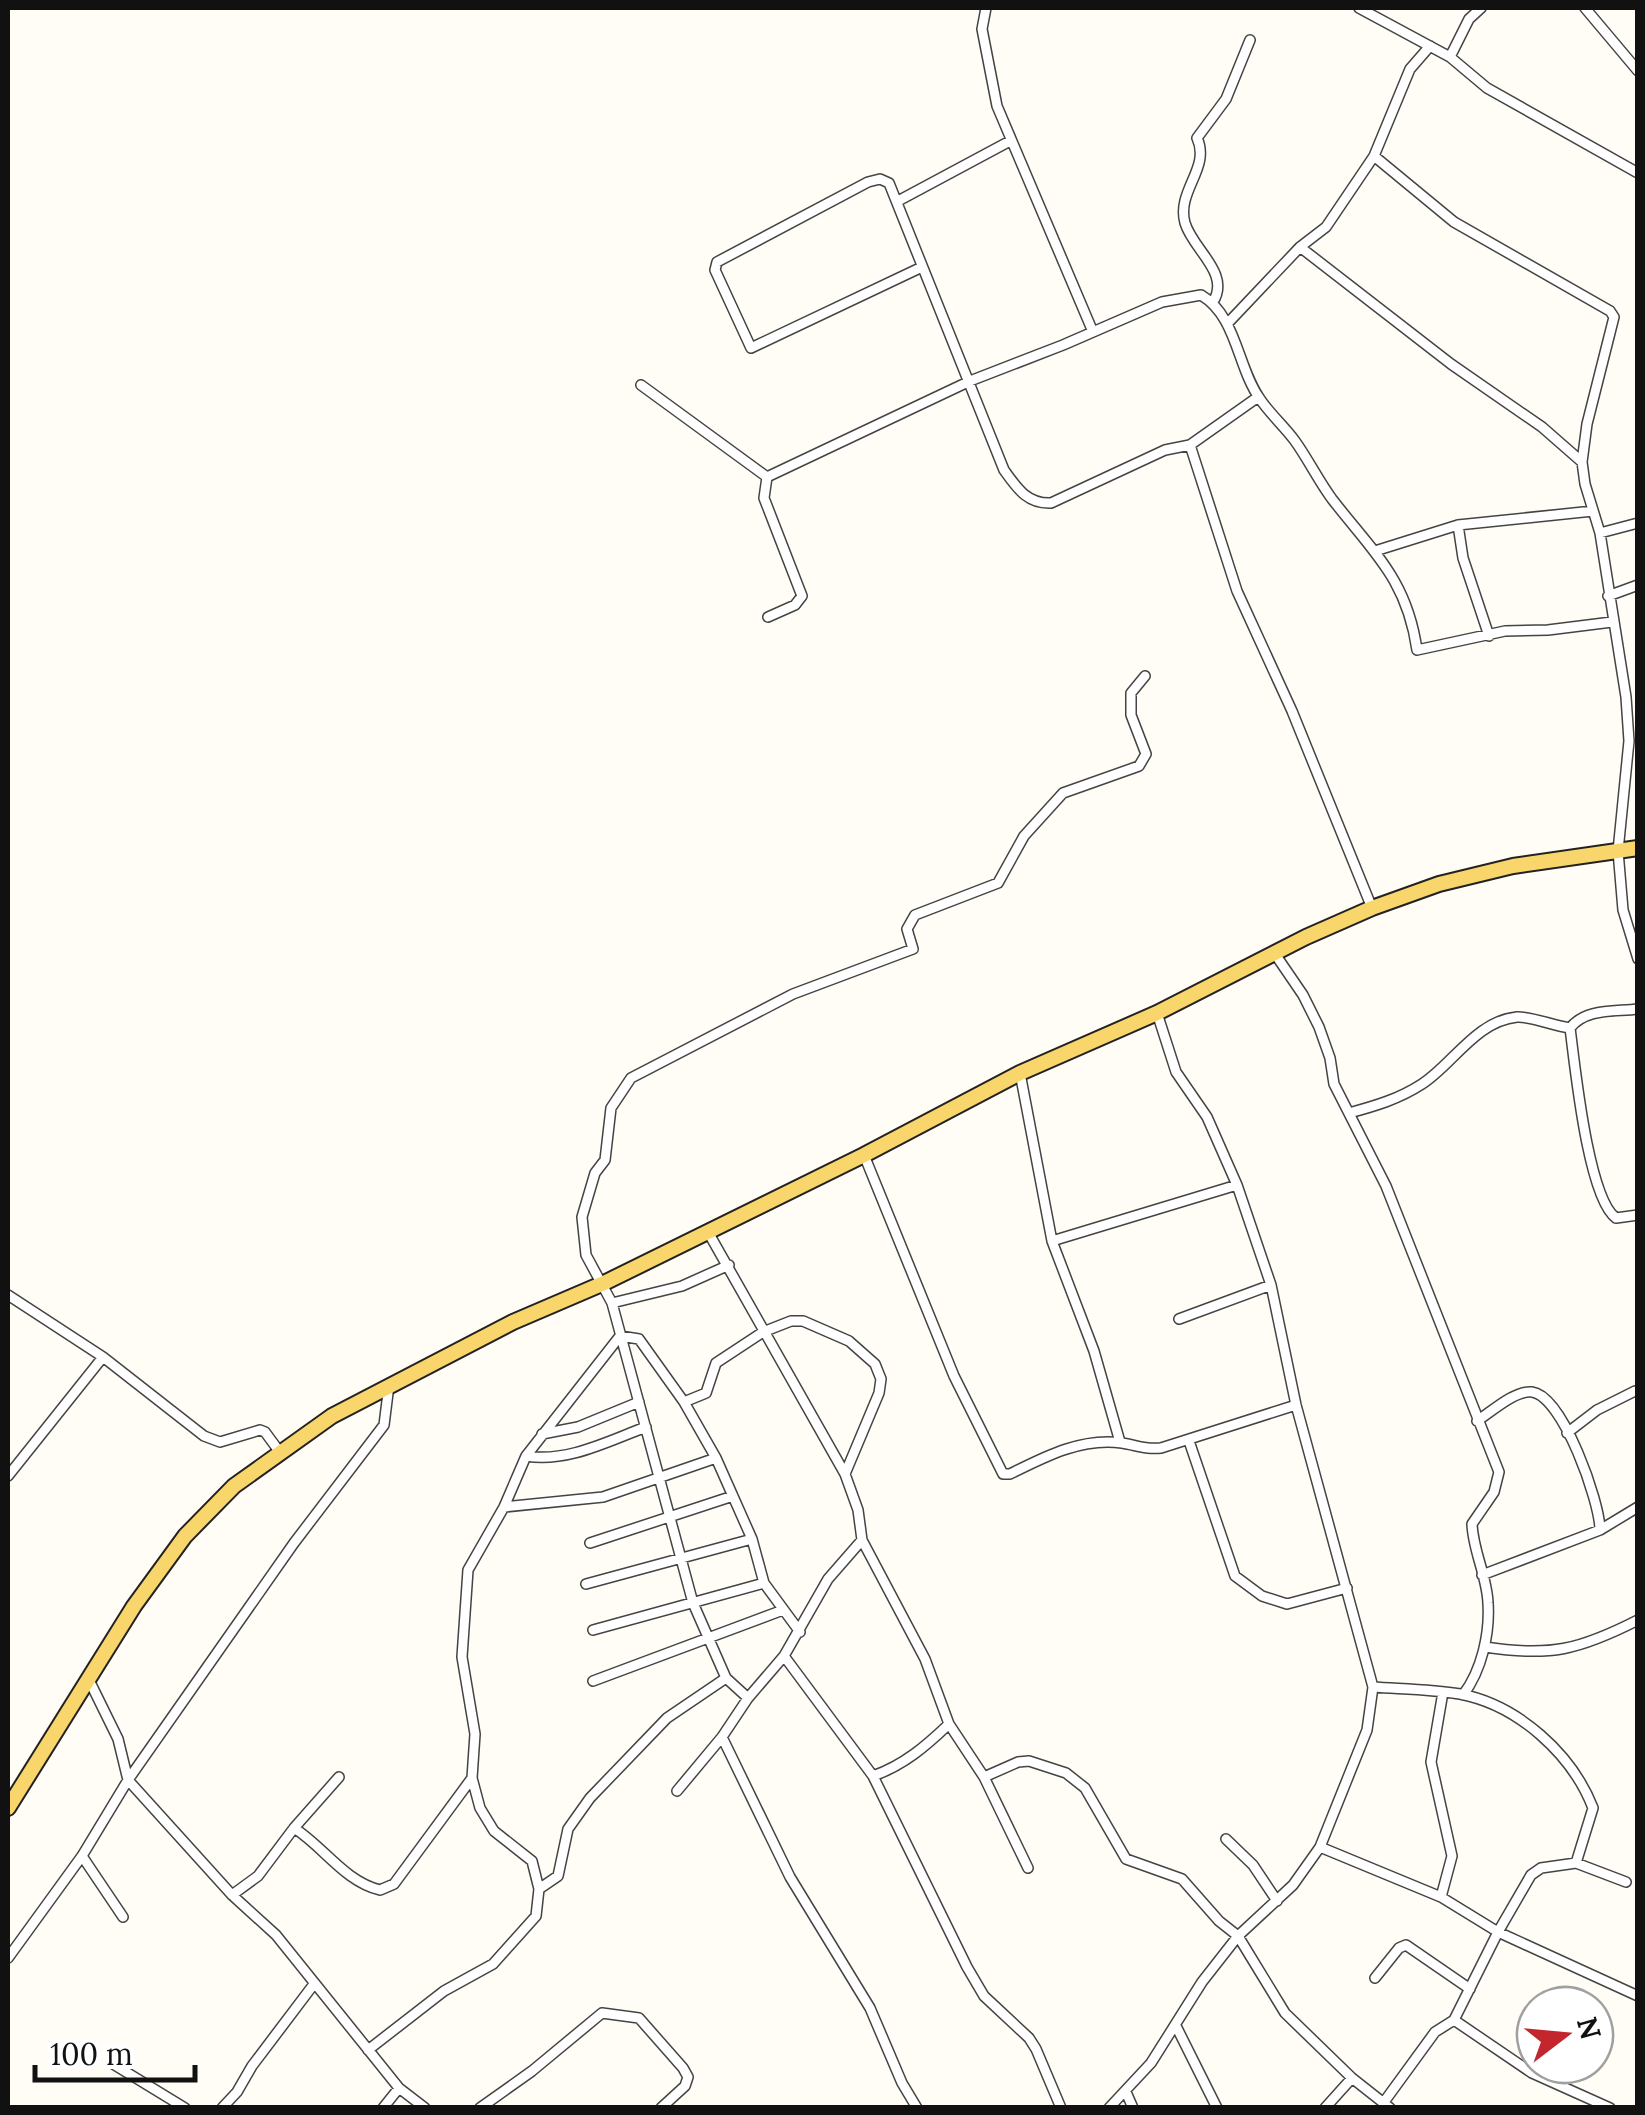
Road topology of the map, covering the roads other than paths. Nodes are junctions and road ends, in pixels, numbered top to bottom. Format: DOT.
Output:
graph roads {
  1 [pos="986,8"];
  2 [pos="1358,8"];
  3 [pos="1481,8"];
  4 [pos="1585,8"];
  5 [pos="1250,40"];
  6 [pos="1430,46"];
  7 [pos="1450,57"];
  8 [pos="1638,71"];
  9 [pos="1010,142"];
  10 [pos="1374,156"];
  11 [pos="1638,172"];
  12 [pos="898,200"];
  13 [pos="1300,247"];
  14 [pos="922,267"];
  15 [pos="1213,302"];
  16 [pos="1228,324"];
  17 [pos="1093,332"];
  18 [pos="970,380"];
  19 [pos="641,384"];
  20 [pos="1258,397"];
  21 [pos="1190,445"];
  22 [pos="1582,462"];
  23 [pos="767,477"];
  24 [pos="1593,511"];
  25 [pos="1638,522"];
  26 [pos="1458,525"];
  27 [pos="1600,534"];
  28 [pos="1375,551"];
  29 [pos="1638,585"];
  30 [pos="1608,596"];
  31 [pos="768,617"];
  32 [pos="1612,622"];
  33 [pos="1489,636"];
  34 [pos="1144,676"];
  35 [pos="1638,692"];
  36 [pos="1626,697"];
  37 [pos="1638,848"];
  38 [pos="1618,851"];
  39 [pos="1372,908"];
  40 [pos="1276,954"];
  41 [pos="1638,959"];
  42 [pos="1638,1010"];
  43 [pos="1157,1013"];
  44 [pos="1570,1028"];
  45 [pos="1020,1074"];
  46 [pos="1349,1113"];
  47 [pos="864,1155"];
  48 [pos="1237,1185"];
  49 [pos="1638,1215"];
  50 [pos="708,1232"];
  51 [pos="1052,1241"];
  52 [pos="728,1265"];
  53 [pos="604,1283"];
  54 [pos="1271,1285"];
  55 [pos="8,1296"];
  56 [pos="612,1303"];
  57 [pos="1179,1319"];
  58 [pos="762,1332"];
  59 [pos="620,1336"];
  60 [pos="103,1357"];
  61 [pos="389,1385"];
  62 [pos="1635,1391"];
  63 [pos="639,1402"];
  64 [pos="684,1402"];
  65 [pos="1296,1406"];
  66 [pos="1477,1421"];
  67 [pos="646,1428"];
  68 [pos="1568,1433"];
  69 [pos="541,1434"];
  70 [pos="1188,1441"];
  71 [pos="1120,1442"];
  72 [pos="279,1451"];
  73 [pos="526,1456"];
  74 [pos="716,1458"];
  75 [pos="846,1474"];
  76 [pos="8,1476"];
  77 [pos="661,1478"];
  78 [pos="733,1496"];
  79 [pos="504,1507"];
  80 [pos="1638,1507"];
  81 [pos="671,1518"];
  82 [pos="1600,1530"];
  83 [pos="752,1539"];
  84 [pos="862,1540"];
  85 [pos="590,1543"];
  86 [pos="682,1557"];
  87 [pos="1482,1575"];
  88 [pos="764,1583"];
  89 [pos="586,1584"];
  90 [pos="1347,1588"];
  91 [pos="693,1603"];
  92 [pos="783,1610"];
  93 [pos="1638,1620"];
  94 [pos="593,1630"];
  95 [pos="800,1632"];
  96 [pos="708,1639"];
  97 [pos="1485,1647"];
  98 [pos="784,1656"];
  99 [pos="88,1678"];
  100 [pos="726,1678"];
  101 [pos="593,1681"];
  102 [pos="1373,1688"];
  103 [pos="1443,1692"];
  104 [pos="1463,1694"];
  105 [pos="748,1698"];
  106 [pos="950,1724"];
  107 [pos="722,1736"];
  108 [pos="340,1776"];
  109 [pos="874,1776"];
  110 [pos="984,1777"];
  111 [pos="472,1778"];
  112 [pos="128,1780"];
  113 [pos="677,1791"];
  114 [pos="8,1808"];
  115 [pos="294,1828"];
  116 [pos="1226,1839"];
  117 [pos="1320,1847"];
  118 [pos="82,1856"];
  119 [pos="1576,1862"];
  120 [pos="1028,1868"];
  121 [pos="1626,1882"];
  122 [pos="539,1889"];
  123 [pos="232,1895"];
  124 [pos="1440,1898"];
  125 [pos="1277,1901"];
  126 [pos="124,1917"];
  127 [pos="1498,1932"];
  128 [pos="1238,1936"];
  129 [pos="8,1958"];
  130 [pos="1375,1978"];
  131 [pos="314,1984"];
  132 [pos="1470,1988"];
  133 [pos="1638,1996"];
  134 [pos="1454,2020"];
  135 [pos="1176,2026"];
  136 [pos="368,2050"];
  137 [pos="113,2064"];
  138 [pos="1352,2078"];
  139 [pos="399,2088"];
  140 [pos="1126,2092"];
  141 [pos="1387,2105"];
  142 [pos="185,2108"];
  143 [pos="222,2108"];
  144 [pos="383,2108"];
  145 [pos="425,2108"];
  146 [pos="480,2108"];
  147 [pos="660,2108"];
  148 [pos="917,2108"];
  149 [pos="1061,2108"];
  150 [pos="1109,2108"];
  151 [pos="1133,2108"];
  152 [pos="1216,2108"];
  153 [pos="1325,2108"];
  154 [pos="1610,2108"];
  1 -- 9 [label="street"];
  2 -- 6 [label="street"];
  3 -- 7 [label="street"];
  4 -- 8 [label="street"];
  5 -- 15 [label="street"];
  6 -- 7 [label="street"];
  6 -- 10 [label="street"];
  7 -- 11 [label="street"];
  9 -- 12 [label="street"];
  9 -- 17 [label="street"];
  10 -- 13 [label="street"];
  10 -- 22 [label="street"];
  12 -- 14 [label="street"];
  12 -- 14 [label="street"];
  13 -- 16 [label="street"];
  13 -- 22 [label="street"];
  14 -- 18 [label="street"];
  15 -- 16 [label="street"];
  15 -- 17 [label="street"];
  16 -- 20 [label="street"];
  17 -- 18 [label="street"];
  18 -- 21 [label="street"];
  18 -- 23 [label="street"];
  19 -- 23 [label="street"];
  20 -- 21 [label="street"];
  20 -- 28 [label="street"];
  21 -- 39 [label="street"];
  22 -- 24 [label="street"];
  23 -- 31 [label="street"];
  24 -- 26 [label="street"];
  24 -- 27 [label="street"];
  25 -- 27 [label="street"];
  26 -- 28 [label="street"];
  26 -- 33 [label="street"];
  27 -- 30 [label="street"];
  28 -- 33 [label="street"];
  29 -- 30 [label="street"];
  30 -- 32 [label="street"];
  32 -- 33 [label="street"];
  32 -- 36 [label="street"];
  34 -- 53 [label="street"];
  35 -- 36 [label="street"];
  36 -- 38 [label="street"];
  37 -- 38 [label="main road"];
  38 -- 39 [label="main road"];
  38 -- 41 [label="street"];
  39 -- 40 [label="main road"];
  40 -- 43 [label="main road"];
  40 -- 46 [label="street"];
  42 -- 44 [label="street"];
  43 -- 45 [label="main road"];
  43 -- 48 [label="street"];
  44 -- 46 [label="street"];
  44 -- 49 [label="street"];
  45 -- 47 [label="main road"];
  45 -- 51 [label="street"];
  46 -- 66 [label="street"];
  47 -- 50 [label="main road"];
  47 -- 71 [label="street"];
  48 -- 51 [label="street"];
  48 -- 54 [label="street"];
  50 -- 52 [label="street"];
  50 -- 53 [label="main road"];
  51 -- 71 [label="street"];
  52 -- 56 [label="street"];
  52 -- 58 [label="street"];
  53 -- 56 [label="street"];
  53 -- 61 [label="main road"];
  54 -- 57 [label="street"];
  54 -- 65 [label="street"];
  55 -- 60 [label="street"];
  56 -- 59 [label="street"];
  58 -- 64 [label="street"];
  58 -- 75 [label="street"];
  58 -- 75 [label="street"];
  59 -- 63 [label="street"];
  59 -- 64 [label="street"];
  59 -- 69 [label="street"];
  60 -- 72 [label="street"];
  60 -- 76 [label="street"];
  61 -- 72 [label="main road"];
  61 -- 112 [label="street"];
  62 -- 68 [label="street"];
  63 -- 67 [label="street"];
  63 -- 69 [label="street"];
  64 -- 74 [label="street"];
  65 -- 70 [label="street"];
  65 -- 90 [label="street"];
  66 -- 68 [label="street"];
  66 -- 87 [label="street"];
  67 -- 73 [label="street"];
  67 -- 77 [label="street"];
  68 -- 82 [label="street"];
  69 -- 73 [label="street"];
  70 -- 71 [label="street"];
  70 -- 90 [label="street"];
  72 -- 99 [label="main road"];
  73 -- 79 [label="street"];
  74 -- 77 [label="street"];
  74 -- 78 [label="street"];
  75 -- 84 [label="street"];
  77 -- 79 [label="street"];
  77 -- 81 [label="street"];
  78 -- 81 [label="street"];
  78 -- 83 [label="street"];
  79 -- 111 [label="street"];
  80 -- 82 [label="street"];
  81 -- 85 [label="street"];
  81 -- 86 [label="street"];
  82 -- 87 [label="street"];
  83 -- 86 [label="street"];
  83 -- 88 [label="street"];
  84 -- 95 [label="street"];
  84 -- 106 [label="street"];
  86 -- 89 [label="street"];
  86 -- 91 [label="street"];
  87 -- 97 [label="street"];
  88 -- 91 [label="street"];
  88 -- 92 [label="street"];
  90 -- 102 [label="street"];
  91 -- 94 [label="street"];
  91 -- 96 [label="street"];
  92 -- 95 [label="street"];
  92 -- 96 [label="street"];
  93 -- 97 [label="street"];
  95 -- 98 [label="street"];
  96 -- 100 [label="street"];
  96 -- 101 [label="street"];
  97 -- 104 [label="street"];
  98 -- 105 [label="street"];
  98 -- 109 [label="street"];
  99 -- 112 [label="street"];
  99 -- 114 [label="main road"];
  100 -- 105 [label="street"];
  100 -- 122 [label="street"];
  102 -- 103 [label="street"];
  102 -- 117 [label="street"];
  103 -- 104 [label="street"];
  103 -- 124 [label="street"];
  104 -- 119 [label="street"];
  105 -- 107 [label="street"];
  106 -- 109 [label="street"];
  106 -- 110 [label="street"];
  107 -- 113 [label="street"];
  107 -- 148 [label="street"];
  108 -- 115 [label="street"];
  109 -- 149 [label="street"];
  110 -- 120 [label="street"];
  110 -- 128 [label="street"];
  111 -- 115 [label="street"];
  111 -- 122 [label="street"];
  112 -- 118 [label="street"];
  112 -- 123 [label="street"];
  115 -- 123 [label="street"];
  116 -- 125 [label="street"];
  117 -- 124 [label="street"];
  117 -- 125 [label="street"];
  118 -- 126 [label="street"];
  118 -- 129 [label="street"];
  119 -- 121 [label="street"];
  119 -- 127 [label="street"];
  122 -- 136 [label="street"];
  123 -- 131 [label="street"];
  124 -- 127 [label="street"];
  125 -- 128 [label="street"];
  127 -- 132 [label="street"];
  127 -- 133 [label="street"];
  128 -- 135 [label="street"];
  128 -- 138 [label="street"];
  130 -- 132 [label="street"];
  131 -- 136 [label="street"];
  131 -- 143 [label="street"];
  132 -- 134 [label="street"];
  134 -- 141 [label="street"];
  134 -- 154 [label="street"];
  135 -- 140 [label="street"];
  135 -- 152 [label="street"];
  136 -- 139 [label="street"];
  137 -- 142 [label="street"];
  138 -- 141 [label="street"];
  138 -- 153 [label="street"];
  139 -- 144 [label="street"];
  139 -- 145 [label="street"];
  140 -- 150 [label="street"];
  140 -- 151 [label="street"];
  146 -- 147 [label="street"];
}
